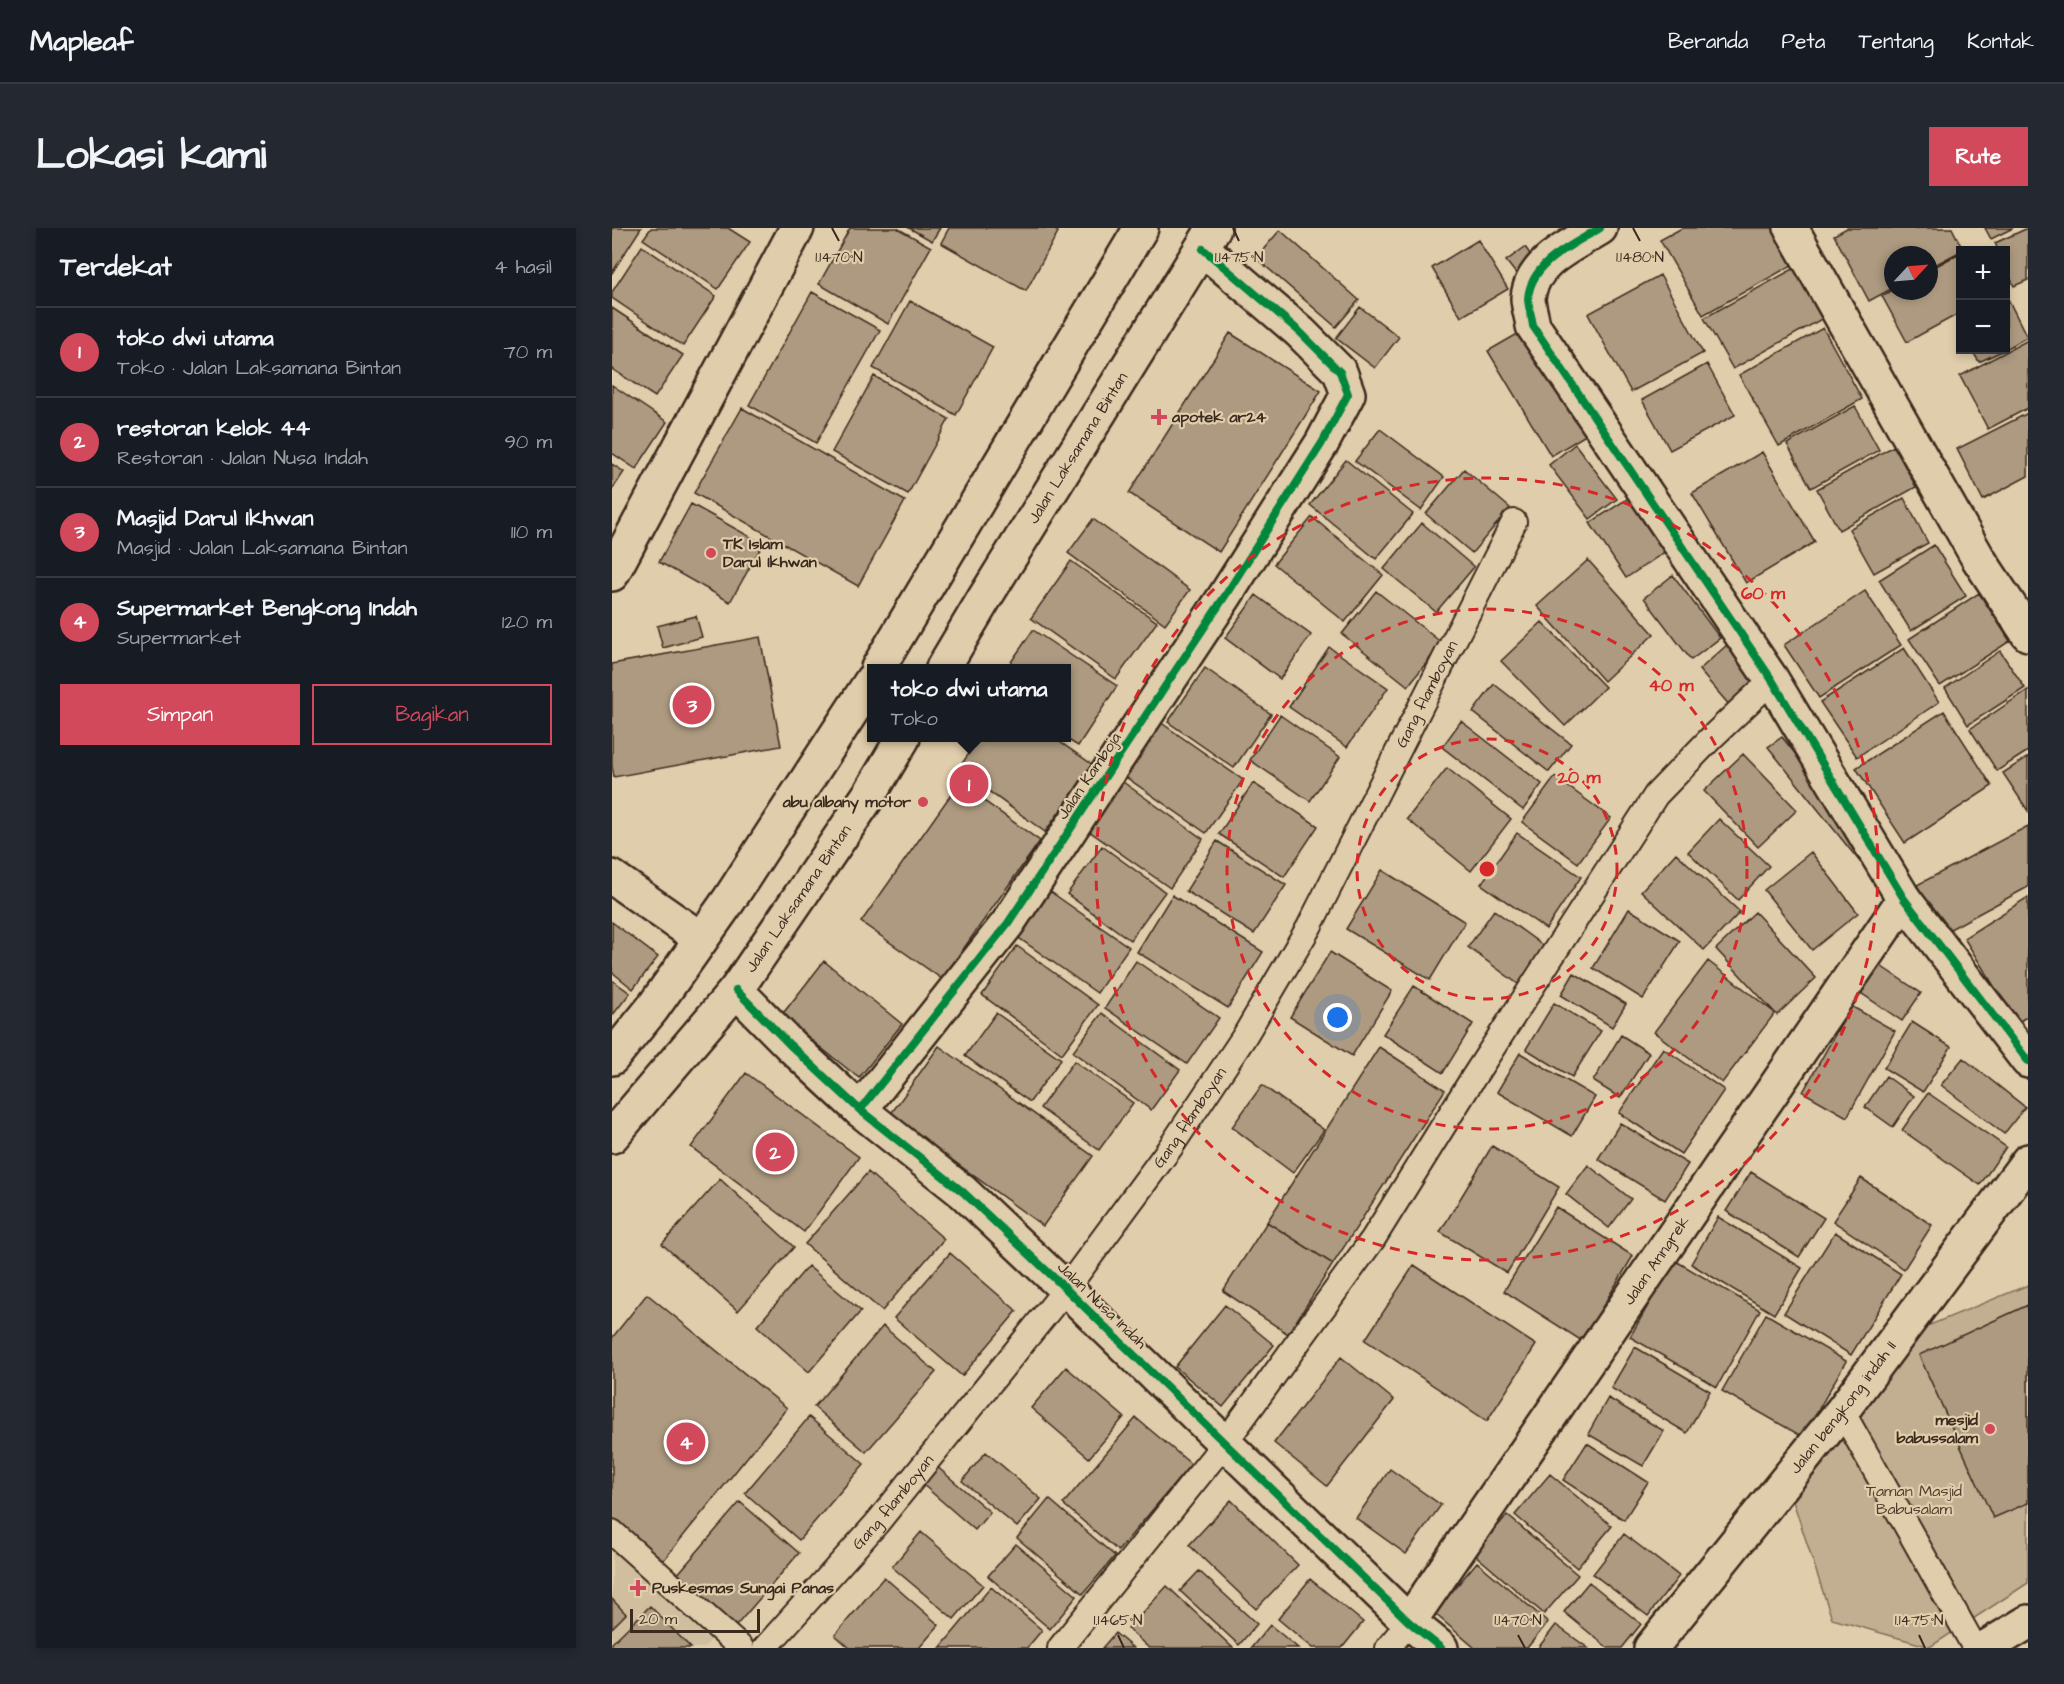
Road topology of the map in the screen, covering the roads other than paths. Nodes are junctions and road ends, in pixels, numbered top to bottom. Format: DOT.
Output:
graph roads {
  1 [pos="797,228"];
  2 [pos="1141,228"];
  3 [pos="1600,228"];
  4 [pos="1791,228"];
  5 [pos="1208,238"];
  6 [pos="1514,522"];
  7 [pos="612,574"];
  8 [pos="2028,634"];
  9 [pos="881,664"];
  10 [pos="946,664"];
  11 [pos="1772,680"];
  12 [pos="867,688"];
  13 [pos="901,742"];
  14 [pos="612,877"];
  15 [pos="1904,899"];
  16 [pos="701,939"];
  17 [pos="736,990"];
  18 [pos="612,1058"];
  19 [pos="2028,1061"];
  20 [pos="860,1110"];
  21 [pos="612,1136"];
  22 [pos="2028,1161"];
  23 [pos="1066,1289"];
  24 [pos="1842,1411"];
  25 [pos="1224,1444"];
  26 [pos="612,1532"];
  27 [pos="1409,1622"];
  28 [pos="2028,1622"];
  29 [pos="741,1648"];
  30 [pos="765,1648"];
  31 [pos="1060,1648"];
  32 [pos="1388,1648"];
  33 [pos="1441,1648"];
  34 [pos="1651,1648"];
  35 [pos="1975,1648"];
  36 [pos="1985,1648"];
  1 -- 7 [label="street"];
  2 -- 9 [label="street"];
  3 -- 11 [label="street"];
  4 -- 8 [label="street"];
  5 -- 10 [label="street, Jalan Laksamana Bintan"];
  5 -- 20 [label="street, Jalan Kamboja"];
  6 -- 23 [label="lane, Gang flamboyan"];
  11 -- 15 [label="street"];
  11 -- 25 [label="lane"];
  12 -- 16 [label="street"];
  13 -- 17 [label="street, Jalan Laksamana Bintan"];
  14 -- 16 [label="street"];
  15 -- 19 [label="street"];
  15 -- 27 [label="street, Jalan Anngrek"];
  16 -- 18 [label="street"];
  17 -- 20 [label="street, Jalan Nusa Indah"];
  17 -- 21 [label="street, Jalan Laksamana Bintan"];
  20 -- 23 [label="street, Jalan Nusa Indah"];
  22 -- 24 [label="street, Jalan bengkong indah II"];
  23 -- 25 [label="street, Jalan Nusa Indah"];
  23 -- 30 [label="lane, Gang flamboyan"];
  24 -- 34 [label="street, Jalan bengkong indah II"];
  24 -- 35 [label="lane"];
  25 -- 27 [label="street, Jalan Nusa Indah"];
  25 -- 31 [label="lane"];
  26 -- 29 [label="lane"];
  27 -- 32 [label="lane"];
  27 -- 33 [label="street, Jalan Nusa Indah"];
  28 -- 36 [label="street"];
}
